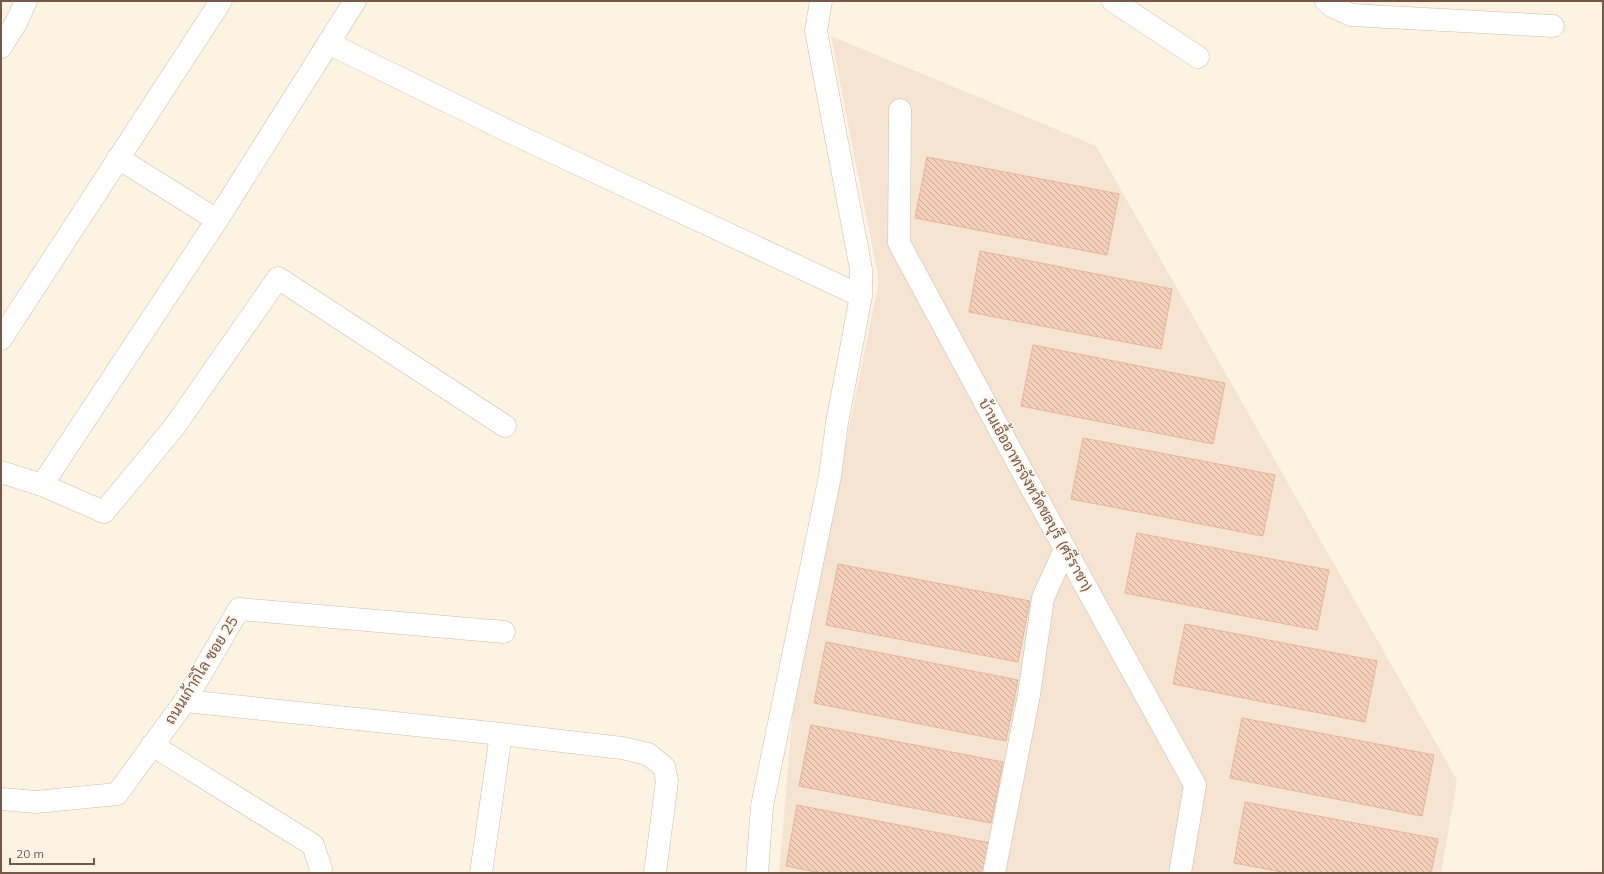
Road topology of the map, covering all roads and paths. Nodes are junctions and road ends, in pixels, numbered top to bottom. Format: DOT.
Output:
graph roads {
  1 [pos="26,1"];
  2 [pos="221,1"];
  3 [pos="355,1"];
  4 [pos="821,1"];
  5 [pos="1113,1"];
  6 [pos="1326,1"];
  7 [pos="1553,26"];
  8 [pos="328,43"];
  9 [pos="1,46"];
  10 [pos="1198,57"];
  11 [pos="900,110"];
  12 [pos="118,158"];
  13 [pos="217,220"];
  14 [pos="861,296"];
  15 [pos="1,339"];
  16 [pos="505,426"];
  17 [pos="1,472"];
  18 [pos="42,485"];
  19 [pos="1065,549"];
  20 [pos="504,632"];
  21 [pos="184,701"];
  22 [pos="501,734"];
  23 [pos="152,745"];
  24 [pos="1,799"];
  25 [pos="320,873"];
  26 [pos="482,873"];
  27 [pos="655,873"];
  28 [pos="756,873"];
  29 [pos="994,873"];
  30 [pos="1180,873"];
  1 -- 9 [label="street"];
  2 -- 12 [label="street"];
  3 -- 8 [label="street"];
  4 -- 14 [label="street"];
  5 -- 10 [label="street"];
  6 -- 7 [label="street"];
  8 -- 13 [label="street"];
  8 -- 14 [label="street"];
  11 -- 19 [label="street, บ้านเอื้ออาทรจังหวัดชลบุรี (ศรีราชา)"];
  12 -- 13 [label="street"];
  12 -- 15 [label="street"];
  13 -- 18 [label="street"];
  14 -- 28 [label="street"];
  16 -- 18 [label="street"];
  17 -- 18 [label="street"];
  19 -- 29 [label="street"];
  19 -- 30 [label="street, บ้านเอื้ออาทรจังหวัดชลบุรี (ศรีราชา)"];
  20 -- 21 [label="street, ถนนเก้ากิโล ซอย 25"];
  21 -- 22 [label="street"];
  21 -- 23 [label="street, ถนนเก้ากิโล ซอย 25"];
  22 -- 26 [label="street"];
  22 -- 27 [label="street"];
  23 -- 24 [label="street, ถนนเก้ากิโล ซอย 25"];
  23 -- 25 [label="street"];
}
